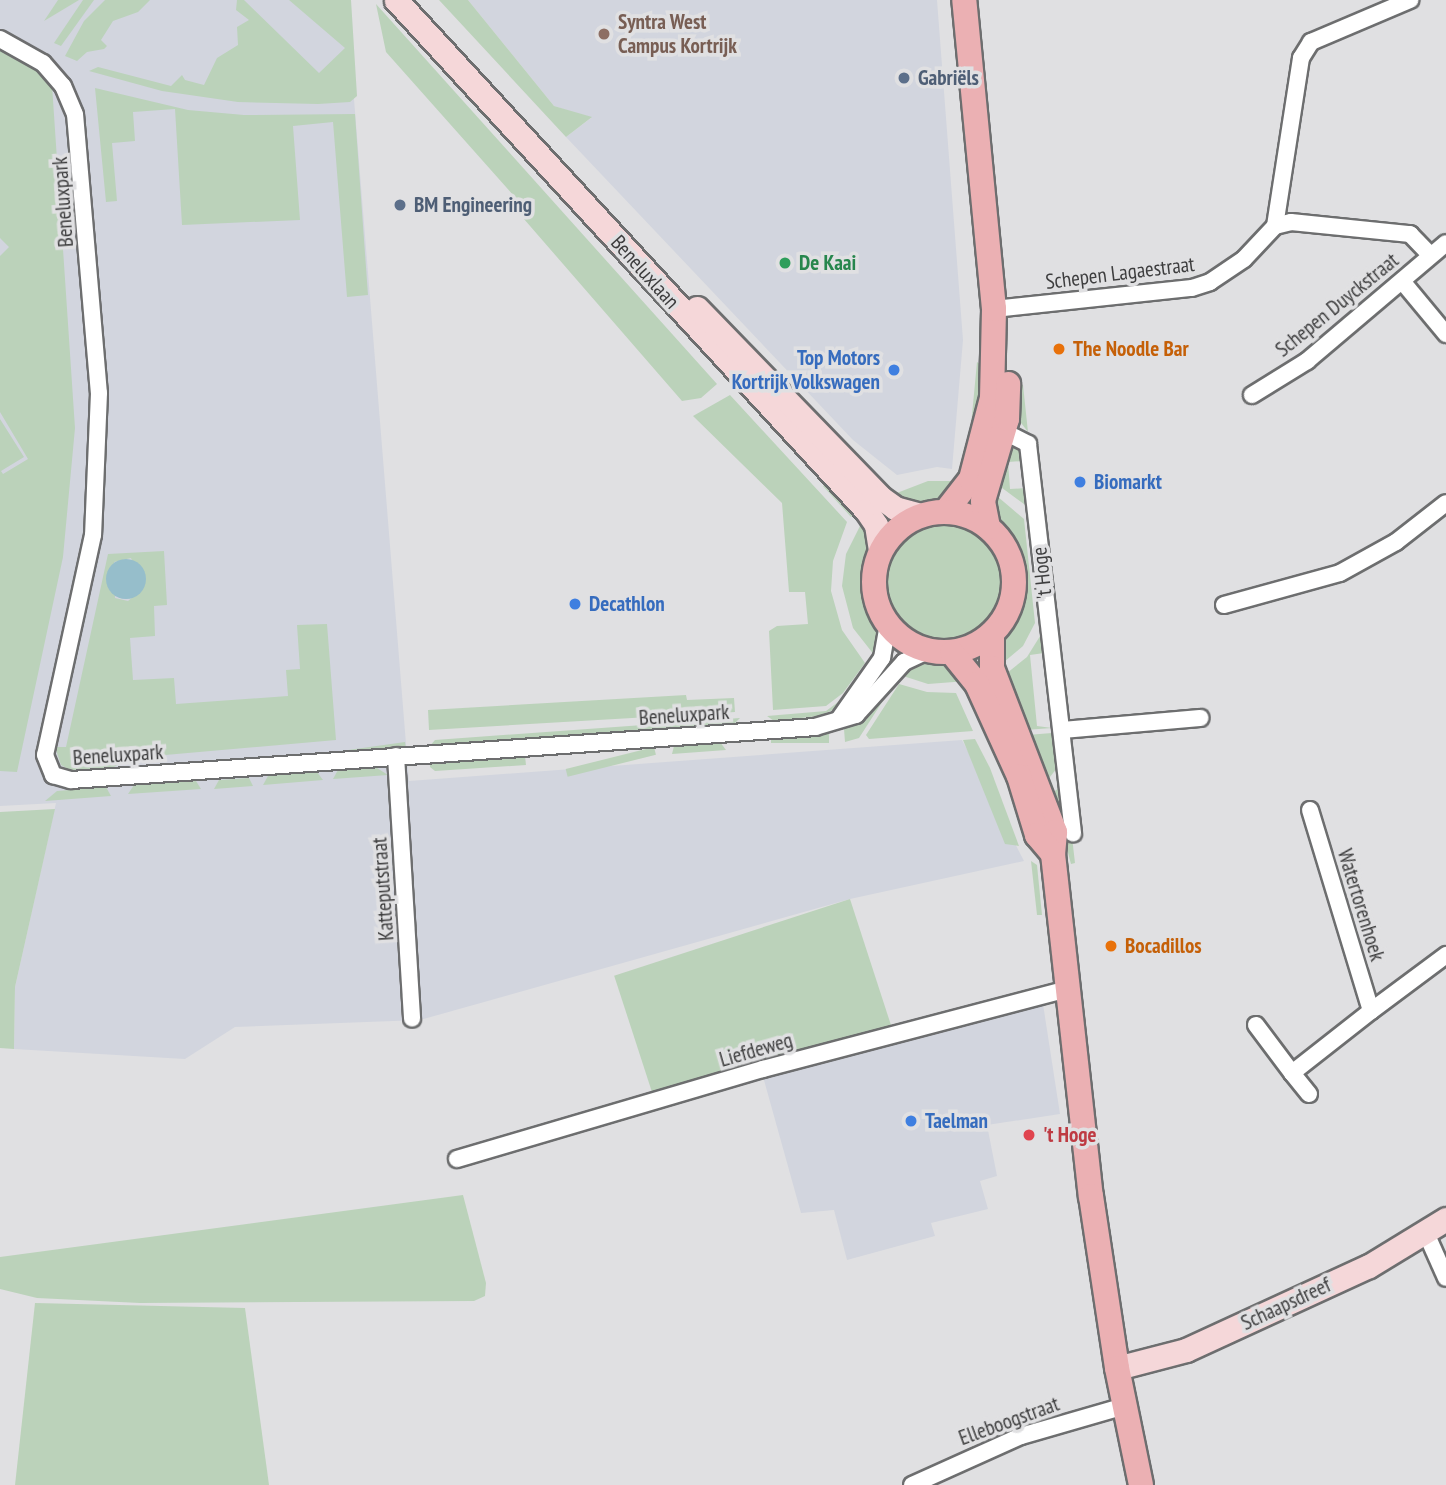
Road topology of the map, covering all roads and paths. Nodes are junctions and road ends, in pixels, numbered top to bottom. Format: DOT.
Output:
graph roads {
  1 [pos="396,0"];
  2 [pos="410,0"];
  3 [pos="1410,0"];
  4 [pos="964,10"];
  5 [pos="0,39"];
  6 [pos="1275,226"];
  7 [pos="1446,243"];
  8 [pos="1430,255"];
  9 [pos="1402,281"];
  10 [pos="993,310"];
  11 [pos="1446,334"];
  12 [pos="1252,395"];
  13 [pos="996,428"];
  14 [pos="1446,503"];
  15 [pos="946,510"];
  16 [pos="920,515"];
  17 [pos="988,527"];
  18 [pos="880,550"];
  19 [pos="1224,605"];
  20 [pos="888,624"];
  21 [pos="992,634"];
  22 [pos="940,652"];
  23 [pos="1200,718"];
  24 [pos="839,719"];
  25 [pos="1062,730"];
  26 [pos="396,756"];
  27 [pos="1310,810"];
  28 [pos="1073,833"];
  29 [pos="1053,854"];
  30 [pos="1446,955"];
  31 [pos="1068,989"];
  32 [pos="1371,1011"];
  33 [pos="412,1019"];
  34 [pos="1256,1025"];
  35 [pos="1292,1073"];
  36 [pos="1309,1094"];
  37 [pos="457,1159"];
  38 [pos="1446,1219"];
  39 [pos="1426,1233"];
  40 [pos="1446,1278"];
  41 [pos="1117,1368"];
  42 [pos="1125,1406"];
  43 [pos="912,1485"];
  44 [pos="1141,1485"];
  1 -- 18 [label="main road, Beneluxlaan"];
  2 -- 16 [label="main road, Beneluxlaan"];
  3 -- 6 [label="street"];
  4 -- 10 [label="main road"];
  5 -- 26 [label="street, Beneluxpark"];
  6 -- 8 [label="street"];
  6 -- 10 [label="street, Schepen Lagaestraat"];
  7 -- 8 [label="street, Schepen Duyckstraat"];
  8 -- 9 [label="street, Schepen Duyckstraat"];
  9 -- 11 [label="street"];
  9 -- 12 [label="street, Schepen Duyckstraat"];
  10 -- 13 [label="main road"];
  13 -- 15 [label="main road"];
  13 -- 17 [label="main road"];
  13 -- 25 [label="street, 't Hoge"];
  14 -- 19 [label="street"];
  15 -- 16 [label="main road"];
  15 -- 17 [label="main road"];
  16 -- 18 [label="main road"];
  17 -- 21 [label="main road"];
  18 -- 20 [label="main road"];
  20 -- 22 [label="main road"];
  20 -- 24 [label="street"];
  21 -- 22 [label="main road"];
  21 -- 29 [label="main road"];
  22 -- 24 [label="street, Beneluxpark"];
  22 -- 29 [label="main road"];
  23 -- 25 [label="street"];
  24 -- 26 [label="street, Beneluxpark"];
  25 -- 28 [label="street, 't Hoge"];
  26 -- 33 [label="street, Katteputstraat"];
  27 -- 32 [label="street, Watertorenhoek"];
  29 -- 31 [label="main road"];
  30 -- 32 [label="street"];
  31 -- 37 [label="street, Liefdeweg"];
  31 -- 41 [label="main road"];
  32 -- 35 [label="street"];
  34 -- 35 [label="street"];
  35 -- 36 [label="street"];
  38 -- 39 [label="main road, Schaapsdreef"];
  39 -- 40 [label="street"];
  39 -- 41 [label="main road, Schaapsdreef"];
  41 -- 42 [label="main road"];
  42 -- 43 [label="street, Elleboogstraat"];
  42 -- 44 [label="main road"];
}
